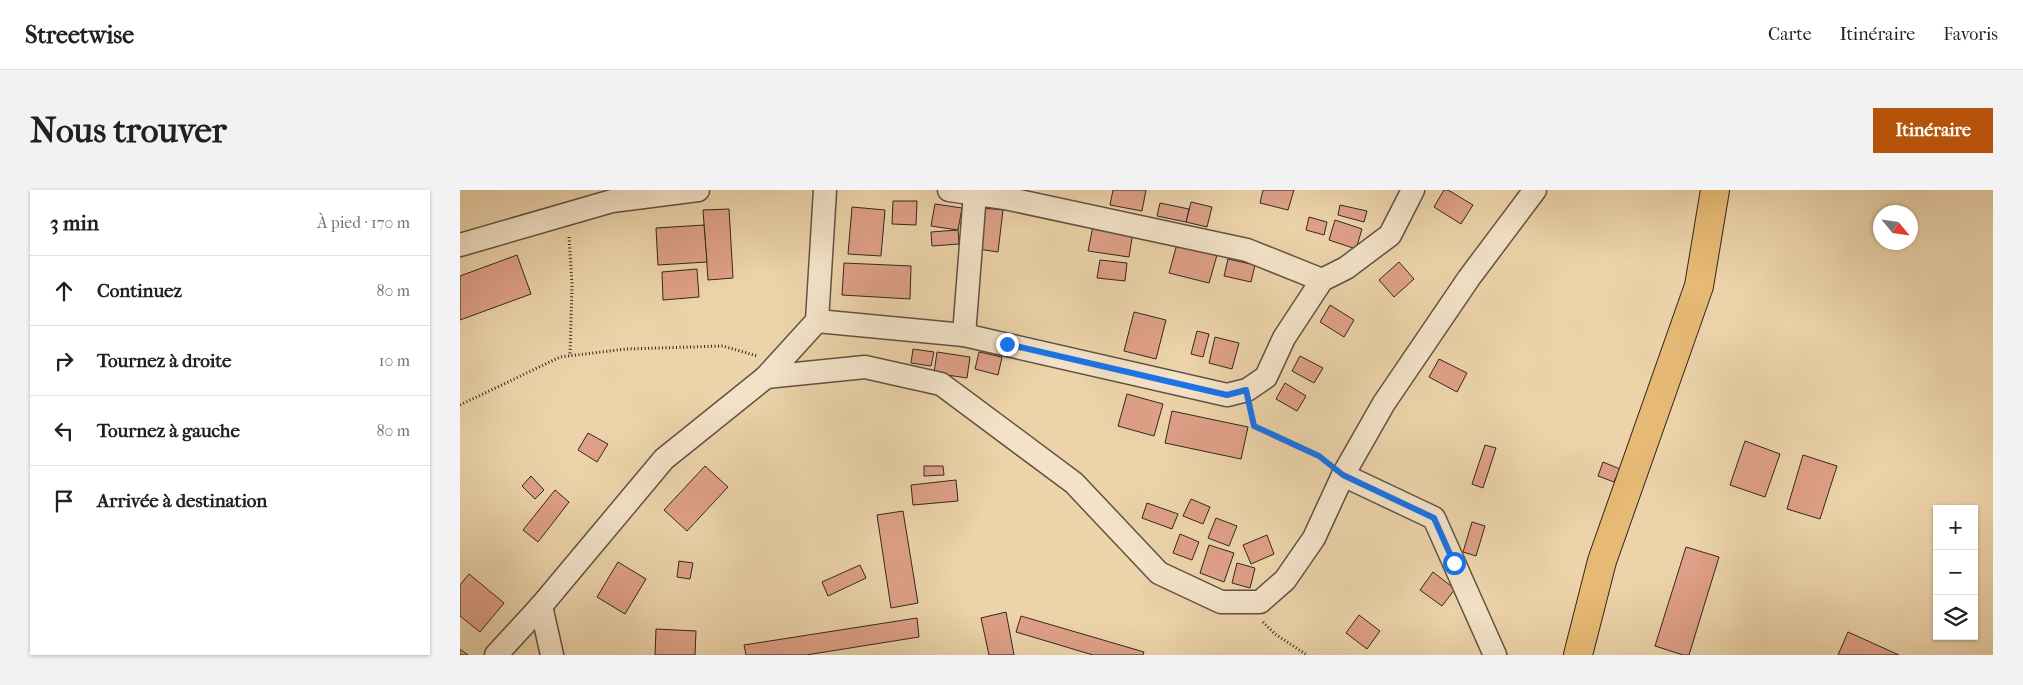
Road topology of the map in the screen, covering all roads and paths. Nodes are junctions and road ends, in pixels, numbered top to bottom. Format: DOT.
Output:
graph roads {
  1 [pos="698,190"];
  2 [pos="825,190"];
  3 [pos="949,190"];
  4 [pos="1412,190"];
  5 [pos="1535,190"];
  6 [pos="1715,190"];
  7 [pos="975,193"];
  8 [pos="568,213"];
  9 [pos="460,244"];
  10 [pos="1322,280"];
  11 [pos="817,321"];
  12 [pos="964,335"];
  13 [pos="570,356"];
  14 [pos="772,370"];
  15 [pos="1246,390"];
  16 [pos="460,405"];
  17 [pos="1343,475"];
  18 [pos="1243,602"];
  19 [pos="541,606"];
  20 [pos="496,655"];
  21 [pos="552,655"];
  22 [pos="1307,655"];
  23 [pos="1495,655"];
  24 [pos="1578,655"];
  1 -- 8 [label="street"];
  2 -- 11 [label="street"];
  3 -- 7 [label="street"];
  4 -- 10 [label="street"];
  5 -- 17 [label="street"];
  6 -- 24 [label="main road"];
  7 -- 10 [label="street"];
  7 -- 12 [label="street"];
  8 -- 9 [label="street"];
  8 -- 13 [label="path"];
  10 -- 15 [label="street"];
  11 -- 12 [label="street"];
  11 -- 14 [label="street"];
  12 -- 15 [label="street"];
  13 -- 14 [label="path"];
  13 -- 16 [label="path"];
  14 -- 18 [label="street"];
  14 -- 19 [label="street"];
  15 -- 17 [label="path"];
  17 -- 18 [label="street"];
  17 -- 23 [label="street"];
  18 -- 22 [label="path"];
  19 -- 20 [label="street"];
  19 -- 21 [label="street"];
}
